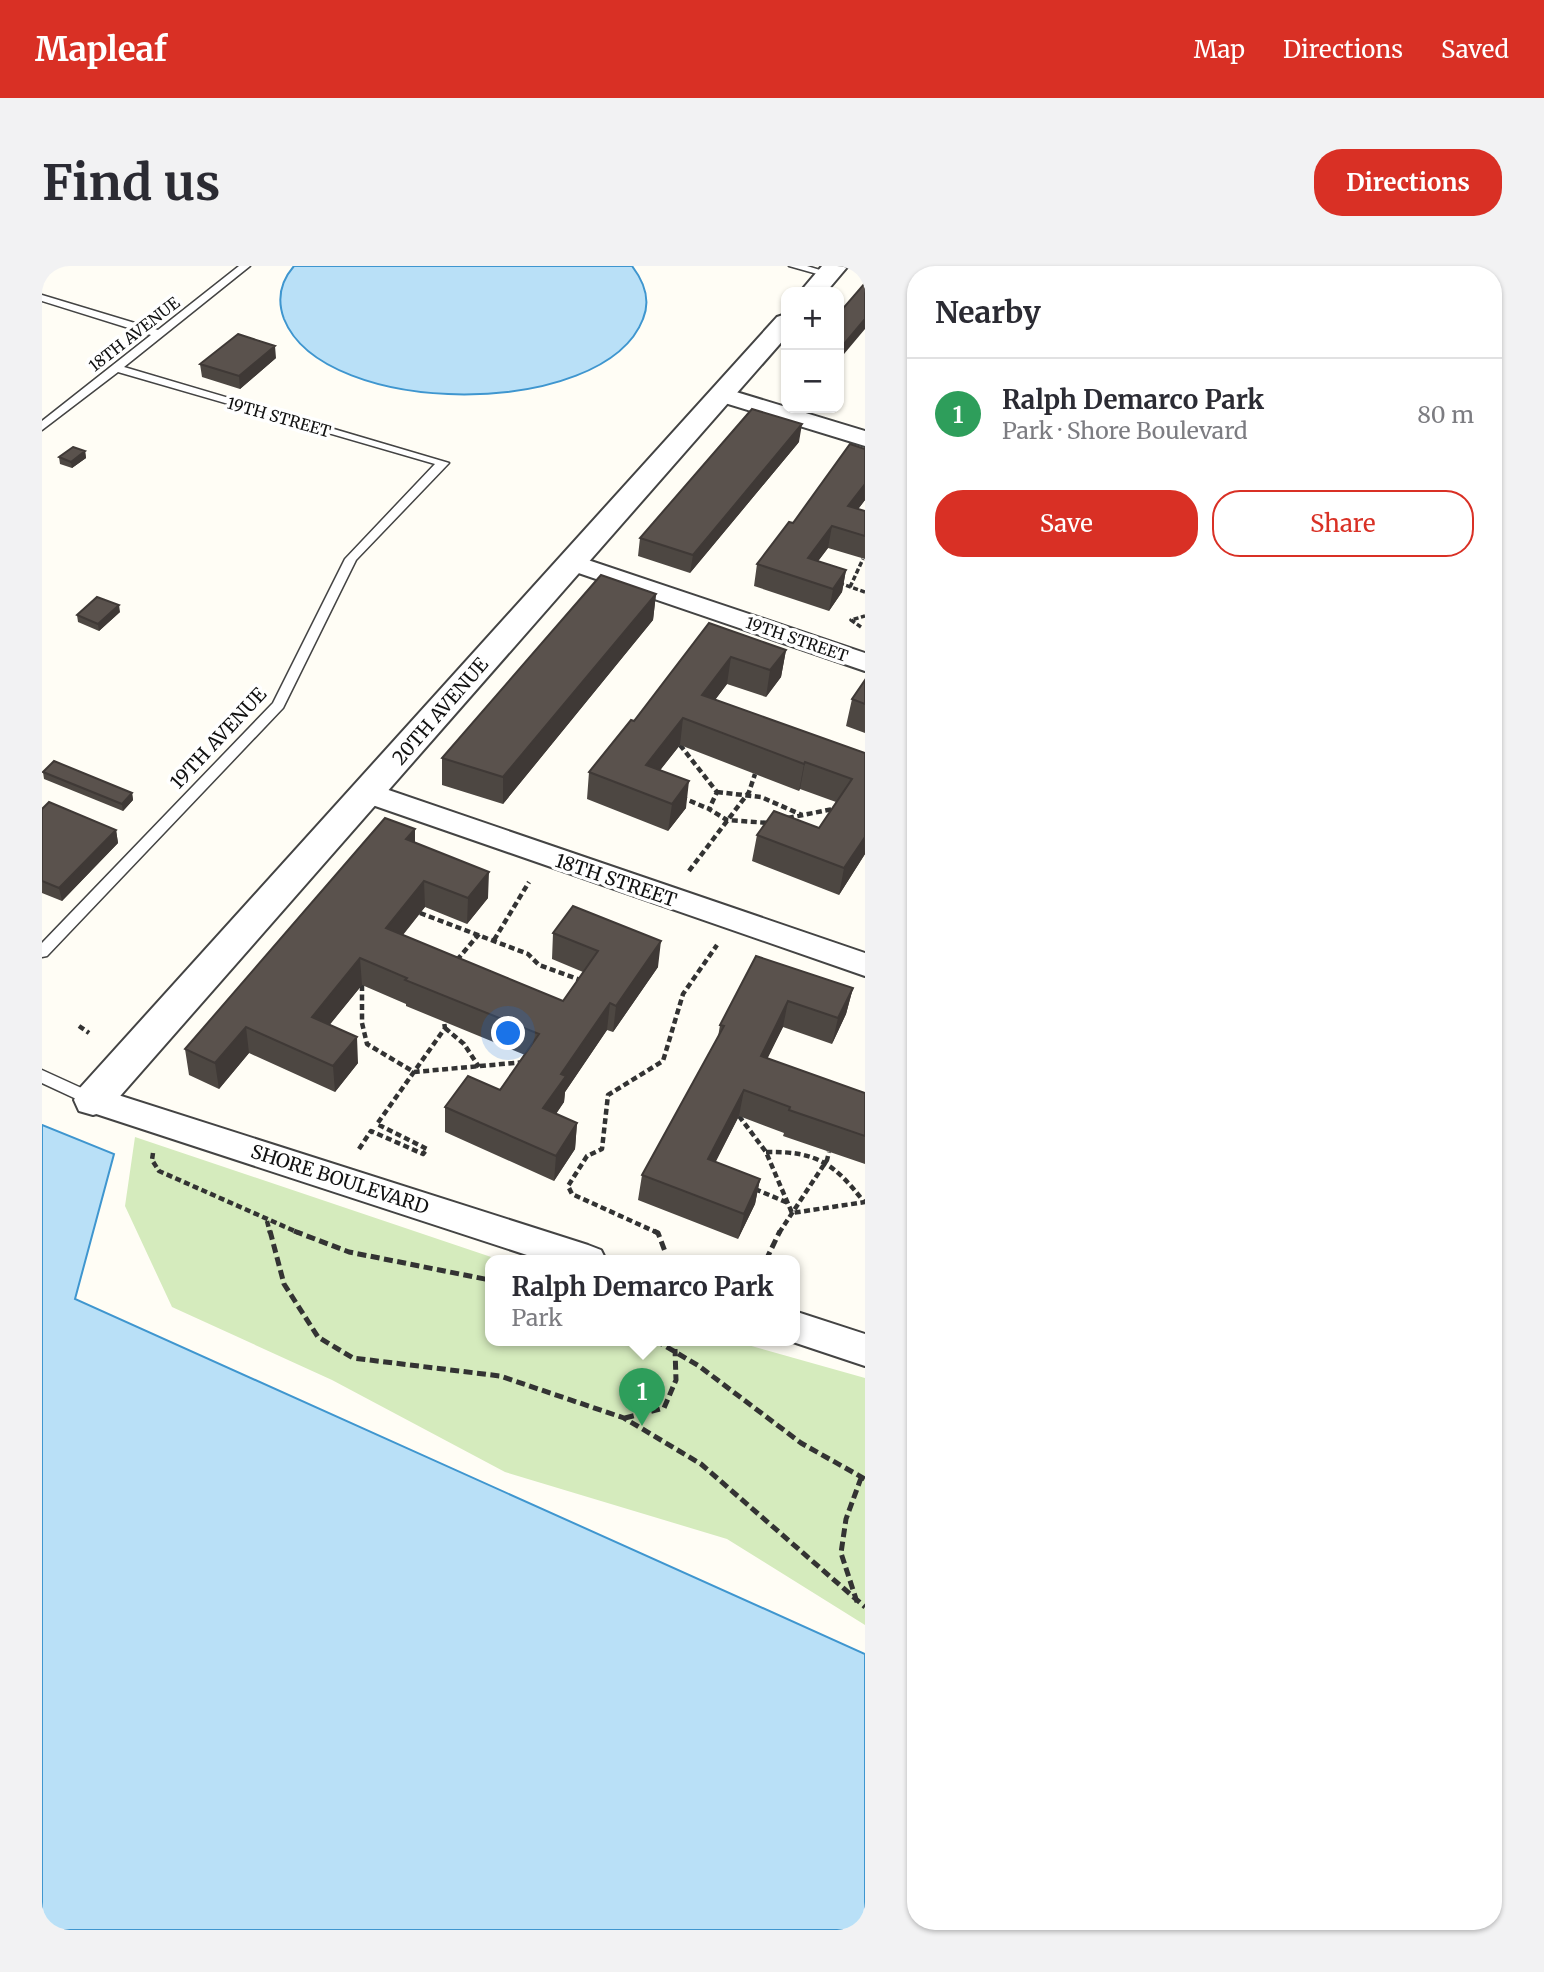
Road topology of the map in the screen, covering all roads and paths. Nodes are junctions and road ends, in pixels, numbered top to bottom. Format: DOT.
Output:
graph roads {
  1 [pos="245,266"];
  2 [pos="794,266"];
  3 [pos="825,277"];
  4 [pos="42,298"];
  5 [pos="781,328"];
  6 [pos="159,334"];
  7 [pos="116,368"];
  8 [pos="723,395"];
  9 [pos="42,427"];
  10 [pos="865,439"];
  11 [pos="443,463"];
  12 [pos="863,559"];
  13 [pos="570,562"];
  14 [pos="838,583"];
  15 [pos="850,587"];
  16 [pos="865,592"];
  17 [pos="865,616"];
  18 [pos="865,630"];
  19 [pos="865,662"];
  20 [pos="680,745"];
  21 [pos="755,774"];
  22 [pos="717,792"];
  23 [pos="749,792"];
  24 [pos="368,793"];
  25 [pos="673,794"];
  26 [pos="846,806"];
  27 [pos="709,809"];
  28 [pos="802,815"];
  29 [pos="727,820"];
  30 [pos="686,876"];
  31 [pos="529,882"];
  32 [pos="420,914"];
  33 [pos="479,934"];
  34 [pos="494,940"];
  35 [pos="718,944"];
  36 [pos="42,952"];
  37 [pos="865,965"];
  38 [pos="450,968"];
  39 [pos="591,984"];
  40 [pos="362,985"];
  41 [pos="79,1026"];
  42 [pos="89,1033"];
  43 [pos="357,1042"];
  44 [pos="367,1044"];
  45 [pos="538,1060"];
  46 [pos="479,1067"];
  47 [pos="414,1072"];
  48 [pos="42,1076"];
  49 [pos="93,1100"];
  50 [pos="739,1116"];
  51 [pos="377,1124"];
  52 [pos="371,1131"];
  53 [pos="154,1149"];
  54 [pos="359,1149"];
  55 [pos="766,1152"];
  56 [pos="828,1152"];
  57 [pos="827,1160"];
  58 [pos="745,1185"];
  59 [pos="865,1202"];
  60 [pos="788,1203"];
  61 [pos="792,1213"];
  62 [pos="267,1221"];
  63 [pos="666,1254"];
  64 [pos="573,1255"];
  65 [pos="769,1255"];
  66 [pos="485,1279"];
  67 [pos="800,1329"];
  68 [pos="668,1346"];
  69 [pos="675,1349"];
  70 [pos="865,1350"];
  71 [pos="624,1418"];
  72 [pos="863,1478"];
  73 [pos="857,1603"];
  74 [pos="865,1607"];
  1 -- 6 [label="lane, 18TH AVENUE"];
  2 -- 3 [label="lane"];
  4 -- 6 [label="lane"];
  5 -- 8 [label="street, 20TH AVENUE"];
  6 -- 7 [label="lane, 18TH AVENUE"];
  7 -- 9 [label="lane, 18TH AVENUE"];
  7 -- 11 [label="lane, 19TH STREET"];
  8 -- 10 [label="street"];
  8 -- 13 [label="street, 20TH AVENUE"];
  11 -- 36 [label="lane, 19TH AVENUE"];
  12 -- 15 [label="path"];
  13 -- 19 [label="street, 19TH STREET"];
  13 -- 24 [label="street, 20TH AVENUE"];
  14 -- 15 [label="path"];
  15 -- 16 [label="path"];
  17 -- 18 [label="path"];
  20 -- 22 [label="path"];
  21 -- 23 [label="path"];
  22 -- 23 [label="path"];
  22 -- 27 [label="path"];
  23 -- 28 [label="path"];
  23 -- 29 [label="path"];
  24 -- 37 [label="street, 18TH STREET"];
  24 -- 49 [label="street, 20TH AVENUE"];
  25 -- 27 [label="path"];
  26 -- 28 [label="path"];
  27 -- 29 [label="path"];
  28 -- 29 [label="path"];
  29 -- 30 [label="path"];
  31 -- 34 [label="path"];
  32 -- 33 [label="path"];
  33 -- 34 [label="path"];
  33 -- 38 [label="path"];
  34 -- 39 [label="path"];
  35 -- 63 [label="path"];
  40 -- 44 [label="path"];
  41 -- 42 [label="path"];
  43 -- 44 [label="path"];
  44 -- 47 [label="path"];
  45 -- 46 [label="path"];
  46 -- 47 [label="path"];
  46 -- 47 [label="path"];
  47 -- 51 [label="path"];
  48 -- 49 [label="lane"];
  49 -- 64 [label="street, SHORE BOULEVARD"];
  50 -- 55 [label="path"];
  51 -- 52 [label="path"];
  51 -- 52 [label="path"];
  52 -- 54 [label="path"];
  53 -- 62 [label="path"];
  55 -- 57 [label="path"];
  55 -- 60 [label="path"];
  56 -- 57 [label="path"];
  57 -- 59 [label="path"];
  57 -- 61 [label="path"];
  58 -- 60 [label="path"];
  59 -- 61 [label="path"];
  60 -- 61 [label="path"];
  61 -- 65 [label="path"];
  62 -- 66 [label="path"];
  62 -- 71 [label="path"];
  67 -- 70 [label="street"];
  68 -- 69 [label="path"];
  69 -- 71 [label="path"];
  69 -- 72 [label="path"];
  71 -- 73 [label="path"];
  72 -- 73 [label="path"];
  73 -- 74 [label="path"];
}
